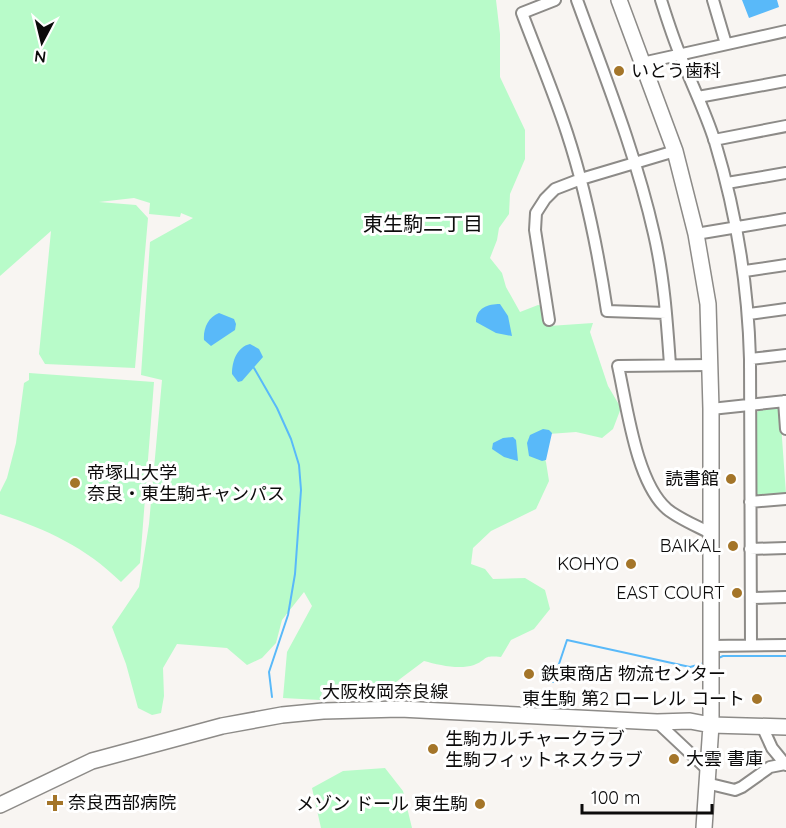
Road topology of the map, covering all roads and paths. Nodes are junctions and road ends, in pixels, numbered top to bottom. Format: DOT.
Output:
graph roads {
  1 [pos="555,0"];
  2 [pos="577,0"];
  3 [pos="619,0"];
  4 [pos="661,0"];
  5 [pos="713,0"];
  6 [pos="786,31"];
  7 [pos="726,44"];
  8 [pos="680,54"];
  9 [pos="642,63"];
  10 [pos="786,81"];
  11 [pos="698,98"];
  12 [pos="786,126"];
  13 [pos="714,140"];
  14 [pos="675,151"];
  15 [pos="636,162"];
  16 [pos="786,173"];
  17 [pos="581,179"];
  18 [pos="727,183"];
  19 [pos="786,219"];
  20 [pos="738,226"];
  21 [pos="696,234"];
  22 [pos="786,265"];
  23 [pos="745,271"];
  24 [pos="786,309"];
  25 [pos="666,313"];
  26 [pos="749,314"];
  27 [pos="549,320"];
  28 [pos="786,355"];
  29 [pos="750,359"];
  30 [pos="670,365"];
  31 [pos="710,365"];
  32 [pos="785,401"];
  33 [pos="750,405"];
  34 [pos="711,409"];
  35 [pos="786,429"];
  36 [pos="786,500"];
  37 [pos="750,502"];
  38 [pos="712,534"];
  39 [pos="786,548"];
  40 [pos="750,549"];
  41 [pos="786,597"];
  42 [pos="750,598"];
  43 [pos="751,645"];
  44 [pos="786,645"];
  45 [pos="711,646"];
  46 [pos="657,722"];
  47 [pos="711,725"];
  48 [pos="762,726"];
  49 [pos="786,727"];
  50 [pos="786,764"];
  51 [pos="707,776"];
  52 [pos="0,805"];
  53 [pos="704,828"];
  1 -- 17 [label="street"];
  2 -- 15 [label="street"];
  3 -- 9 [label="street"];
  4 -- 8 [label="street"];
  5 -- 7 [label="street"];
  6 -- 7 [label="street"];
  7 -- 8 [label="street"];
  8 -- 9 [label="street"];
  8 -- 11 [label="street"];
  9 -- 14 [label="street"];
  10 -- 11 [label="street"];
  11 -- 13 [label="street"];
  12 -- 13 [label="street"];
  13 -- 18 [label="street"];
  14 -- 15 [label="street"];
  14 -- 21 [label="street"];
  15 -- 17 [label="street"];
  15 -- 25 [label="street"];
  16 -- 18 [label="street"];
  17 -- 25 [label="street"];
  17 -- 27 [label="street"];
  18 -- 20 [label="street"];
  19 -- 20 [label="street"];
  20 -- 21 [label="street"];
  20 -- 23 [label="street"];
  21 -- 31 [label="street"];
  22 -- 23 [label="street"];
  23 -- 26 [label="street"];
  24 -- 26 [label="street"];
  25 -- 30 [label="street"];
  26 -- 29 [label="street"];
  28 -- 29 [label="street"];
  29 -- 33 [label="street"];
  30 -- 31 [label="street"];
  30 -- 38 [label="street"];
  31 -- 34 [label="street"];
  32 -- 33 [label="street"];
  32 -- 35 [label="street"];
  33 -- 34 [label="street"];
  33 -- 37 [label="street"];
  34 -- 38 [label="street"];
  36 -- 37 [label="street"];
  37 -- 40 [label="street"];
  38 -- 45 [label="street"];
  39 -- 40 [label="street"];
  40 -- 42 [label="street"];
  41 -- 42 [label="street"];
  42 -- 43 [label="street"];
  43 -- 44 [label="street"];
  43 -- 45 [label="street"];
  45 -- 47 [label="street"];
  46 -- 47 [label="street, 大阪枚岡奈良線"];
  46 -- 51 [label="street"];
  46 -- 52 [label="street, 大阪枚岡奈良線"];
  47 -- 48 [label="street, 大阪枚岡奈良線"];
  47 -- 51 [label="street"];
  48 -- 49 [label="street, 大阪枚岡奈良線"];
  48 -- 50 [label="street"];
  50 -- 51 [label="street"];
  51 -- 53 [label="street"];
}
